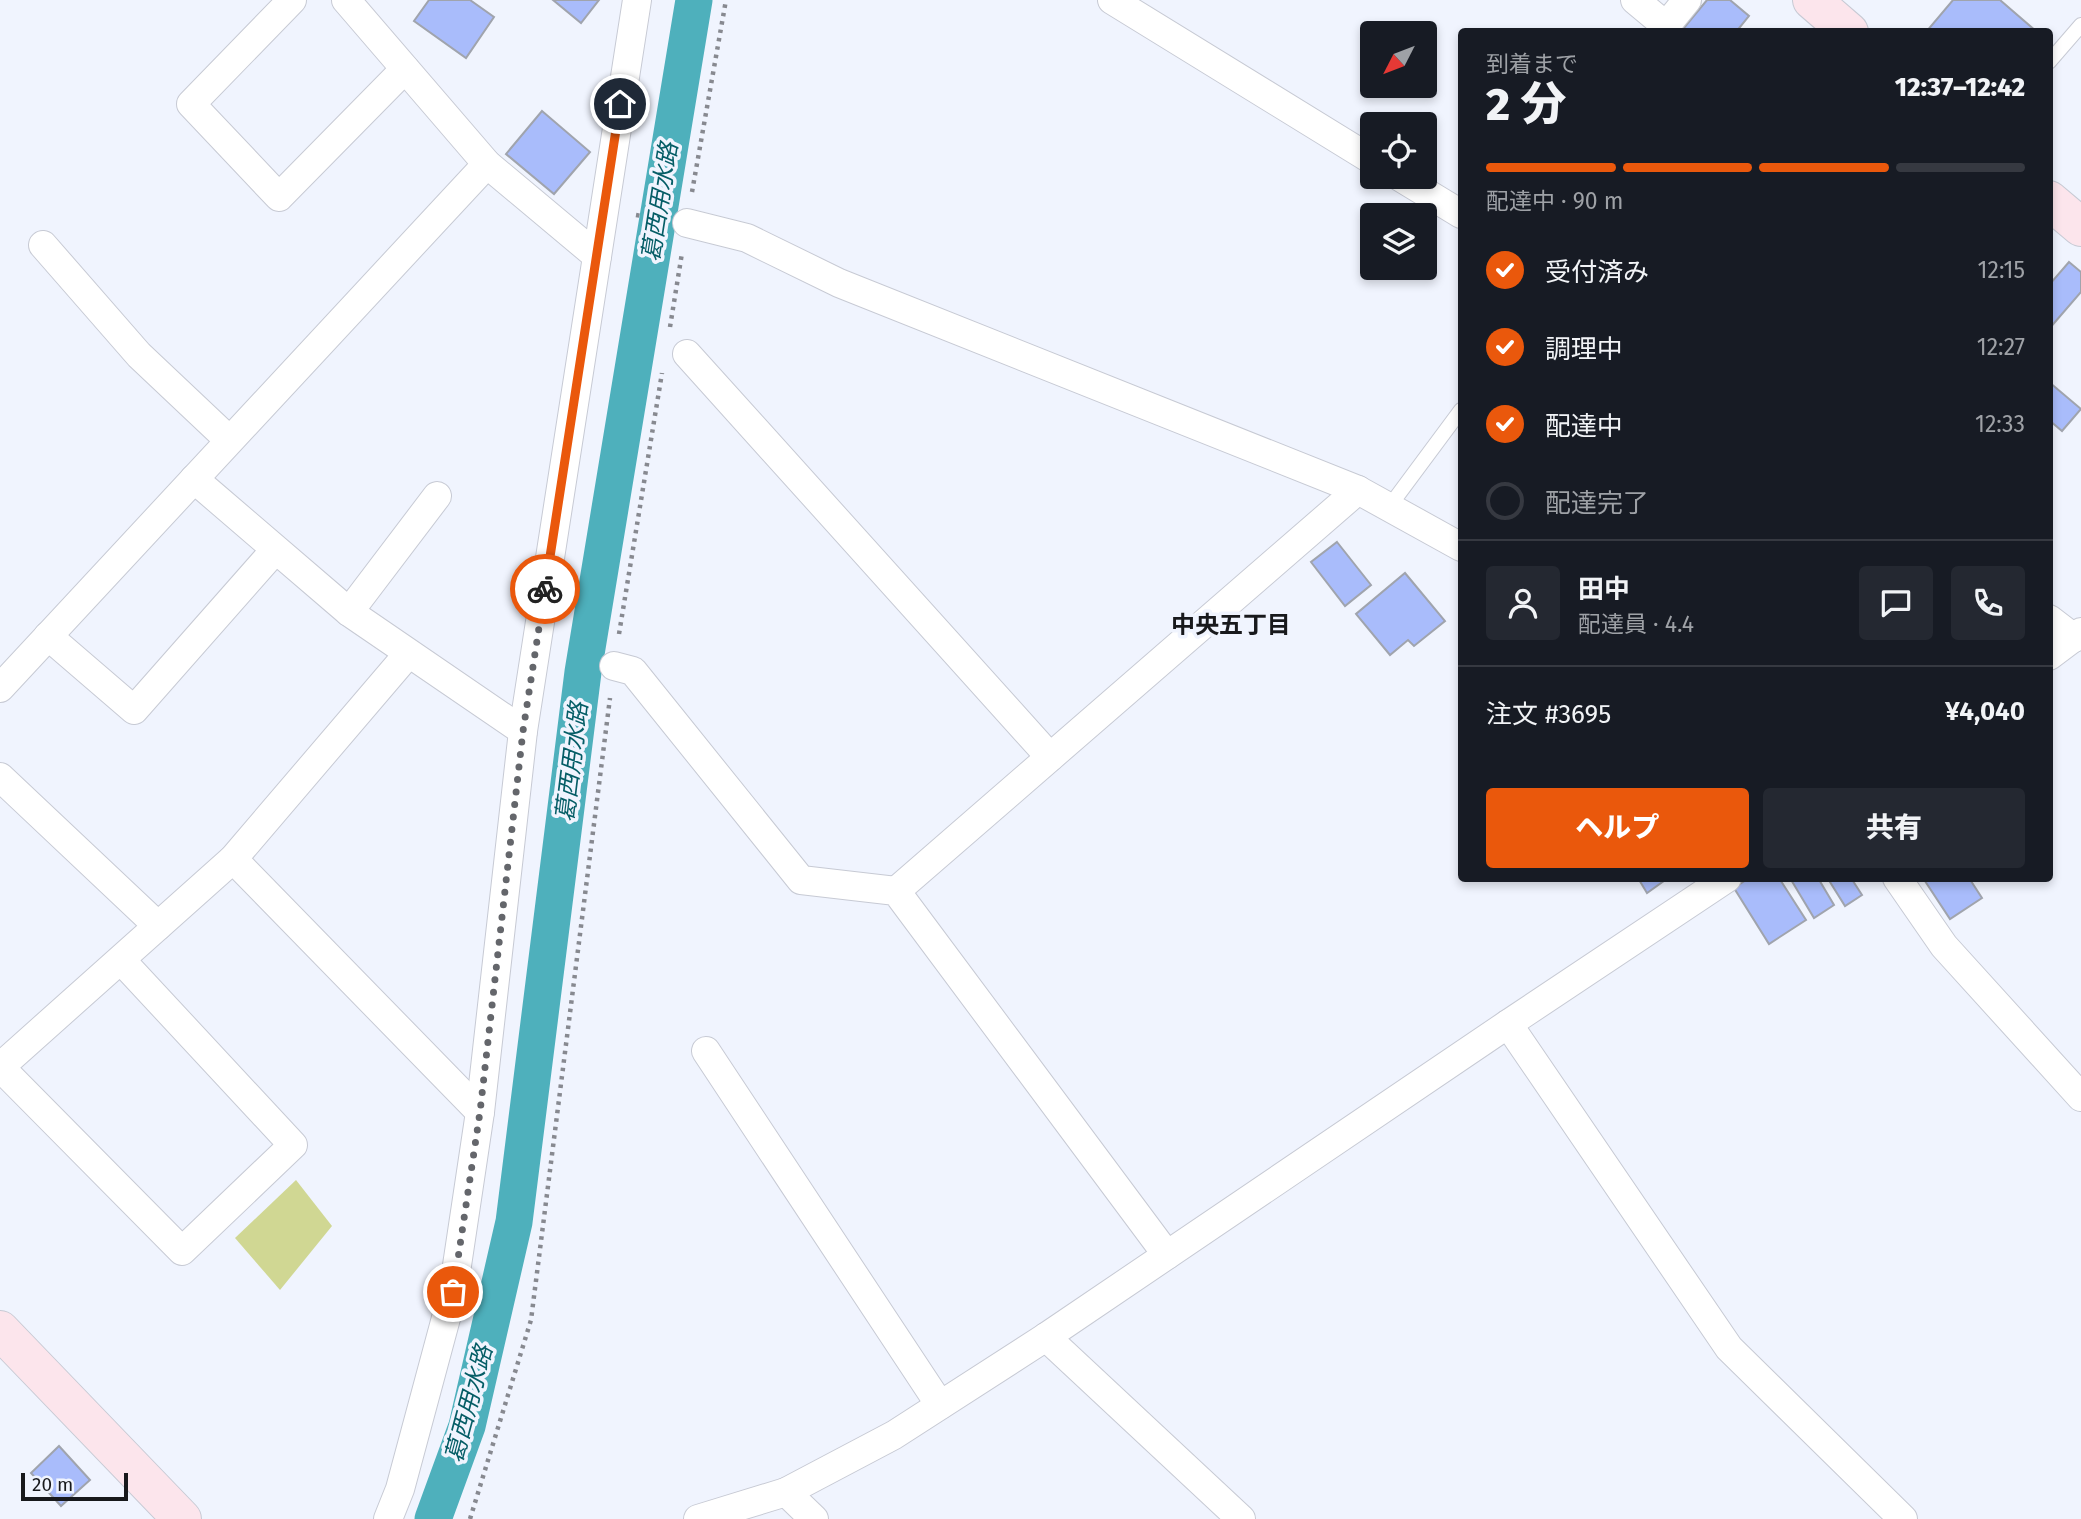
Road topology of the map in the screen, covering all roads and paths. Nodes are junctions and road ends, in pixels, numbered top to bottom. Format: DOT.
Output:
graph roads {
  1 [pos="292,0"];
  2 [pos="345,0"];
  3 [pos="637,0"];
  4 [pos="726,0"];
  5 [pos="1112,0"];
  6 [pos="1635,0"];
  7 [pos="1687,0"];
  8 [pos="1812,0"];
  9 [pos="2081,25"];
  10 [pos="1663,28"];
  11 [pos="1844,28"];
  12 [pos="2053,57"];
  13 [pos="405,69"];
  14 [pos="1360,153"];
  15 [pos="487,164"];
  16 [pos="1420,189"];
  17 [pos="2053,203"];
  18 [pos="1458,212"];
  19 [pos="687,223"];
  20 [pos="2081,227"];
  21 [pos="43,245"];
  22 [pos="597,256"];
  23 [pos="669,331"];
  24 [pos="687,354"];
  25 [pos="662,371"];
  26 [pos="1458,414"];
  27 [pos="229,440"];
  28 [pos="194,479"];
  29 [pos="1358,490"];
  30 [pos="437,496"];
  31 [pos="1389,508"];
  32 [pos="1458,545"];
  33 [pos="275,550"];
  34 [pos="349,612"];
  35 [pos="2053,621"];
  36 [pos="2077,635"];
  37 [pos="48,636"];
  38 [pos="2053,653"];
  39 [pos="408,654"];
  40 [pos="614,666"];
  41 [pos="0,688"];
  42 [pos="523,731"];
  43 [pos="1051,757"];
  44 [pos="0,776"];
  45 [pos="233,859"];
  46 [pos="1721,882"];
  47 [pos="1900,882"];
  48 [pos="896,891"];
  49 [pos="158,926"];
  50 [pos="121,960"];
  51 [pos="1508,1024"];
  52 [pos="706,1051"];
  53 [pos="0,1067"];
  54 [pos="2081,1097"];
  55 [pos="480,1112"];
  56 [pos="1167,1255"];
  57 [pos="0,1329"];
  58 [pos="1046,1337"];
  59 [pos="940,1405"];
  60 [pos="786,1492"];
  61 [pos="182,1519"];
  62 [pos="388,1519"];
  63 [pos="470,1519"];
  64 [pos="698,1519"];
  65 [pos="814,1519"];
  66 [pos="1241,1519"];
  67 [pos="1903,1519"];
  1 -- 13 [label="street"];
  2 -- 13 [label="street"];
  3 -- 22 [label="street"];
  4 -- 19 [label="path"];
  5 -- 14 [label="street"];
  6 -- 10 [label="street"];
  7 -- 10 [label="street"];
  8 -- 11 [label="street"];
  9 -- 12 [label="lane"];
  13 -- 15 [label="street"];
  15 -- 22 [label="street"];
  15 -- 27 [label="street"];
  16 -- 18 [label="street"];
  17 -- 20 [label="street"];
  19 -- 23 [label="path"];
  19 -- 29 [label="street"];
  21 -- 27 [label="street"];
  22 -- 42 [label="street"];
  24 -- 43 [label="street"];
  25 -- 40 [label="path"];
  26 -- 31 [label="lane"];
  27 -- 28 [label="street"];
  28 -- 33 [label="street"];
  28 -- 37 [label="street"];
  29 -- 31 [label="street"];
  29 -- 43 [label="street"];
  30 -- 34 [label="street"];
  31 -- 32 [label="street"];
  33 -- 34 [label="street"];
  33 -- 37 [label="street"];
  34 -- 39 [label="street"];
  35 -- 36 [label="street"];
  36 -- 38 [label="street"];
  37 -- 41 [label="street"];
  39 -- 42 [label="street"];
  39 -- 45 [label="street"];
  40 -- 48 [label="street"];
  40 -- 63 [label="path"];
  42 -- 55 [label="street"];
  43 -- 48 [label="street"];
  44 -- 49 [label="street"];
  45 -- 49 [label="street"];
  45 -- 55 [label="street"];
  46 -- 51 [label="street"];
  47 -- 54 [label="street"];
  48 -- 56 [label="street"];
  49 -- 50 [label="street"];
  50 -- 53 [label="street"];
  50 -- 53 [label="street"];
  51 -- 56 [label="street"];
  51 -- 67 [label="street"];
  52 -- 59 [label="street"];
  55 -- 62 [label="street"];
  56 -- 58 [label="street"];
  57 -- 61 [label="street"];
  58 -- 59 [label="street"];
  58 -- 66 [label="street"];
  59 -- 60 [label="street"];
  60 -- 64 [label="street"];
  60 -- 65 [label="street"];
}
